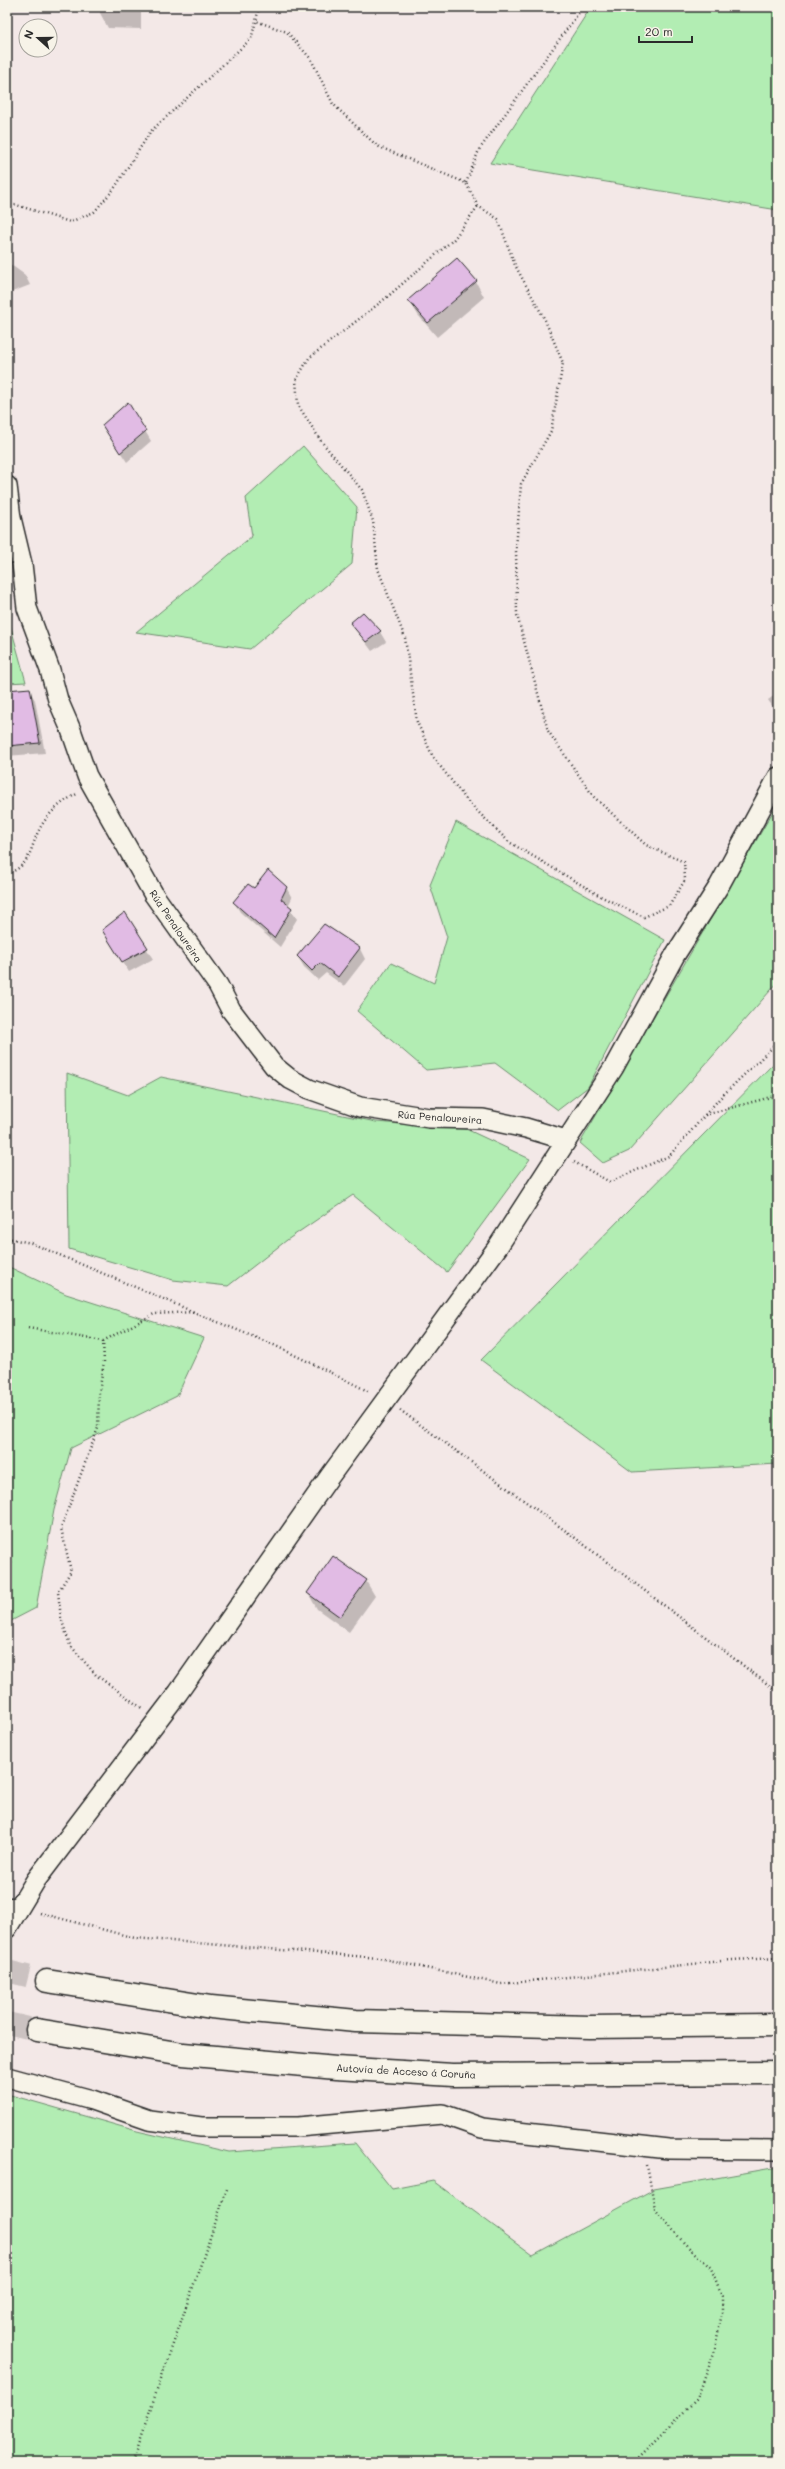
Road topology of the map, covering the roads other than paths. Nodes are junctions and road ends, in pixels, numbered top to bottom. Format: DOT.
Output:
graph roads {
  1 [pos="7,486"];
  2 [pos="778,777"];
  3 [pos="562,1147"];
  4 [pos="14,1903"];
  5 [pos="7,1928"];
  6 [pos="47,1981"];
  7 [pos="778,2025"];
  8 [pos="37,2030"];
  9 [pos="778,2073"];
  10 [pos="7,2077"];
  11 [pos="778,2150"];
  1 -- 3 [label="street, Rúa Penaloureira"];
  2 -- 3 [label="street"];
  3 -- 4 [label="street"];
  4 -- 5 [label="street"];
  6 -- 7 [label="highway"];
  8 -- 9 [label="highway, Autovía de Acceso á Coruña"];
  10 -- 11 [label="street"];
}
